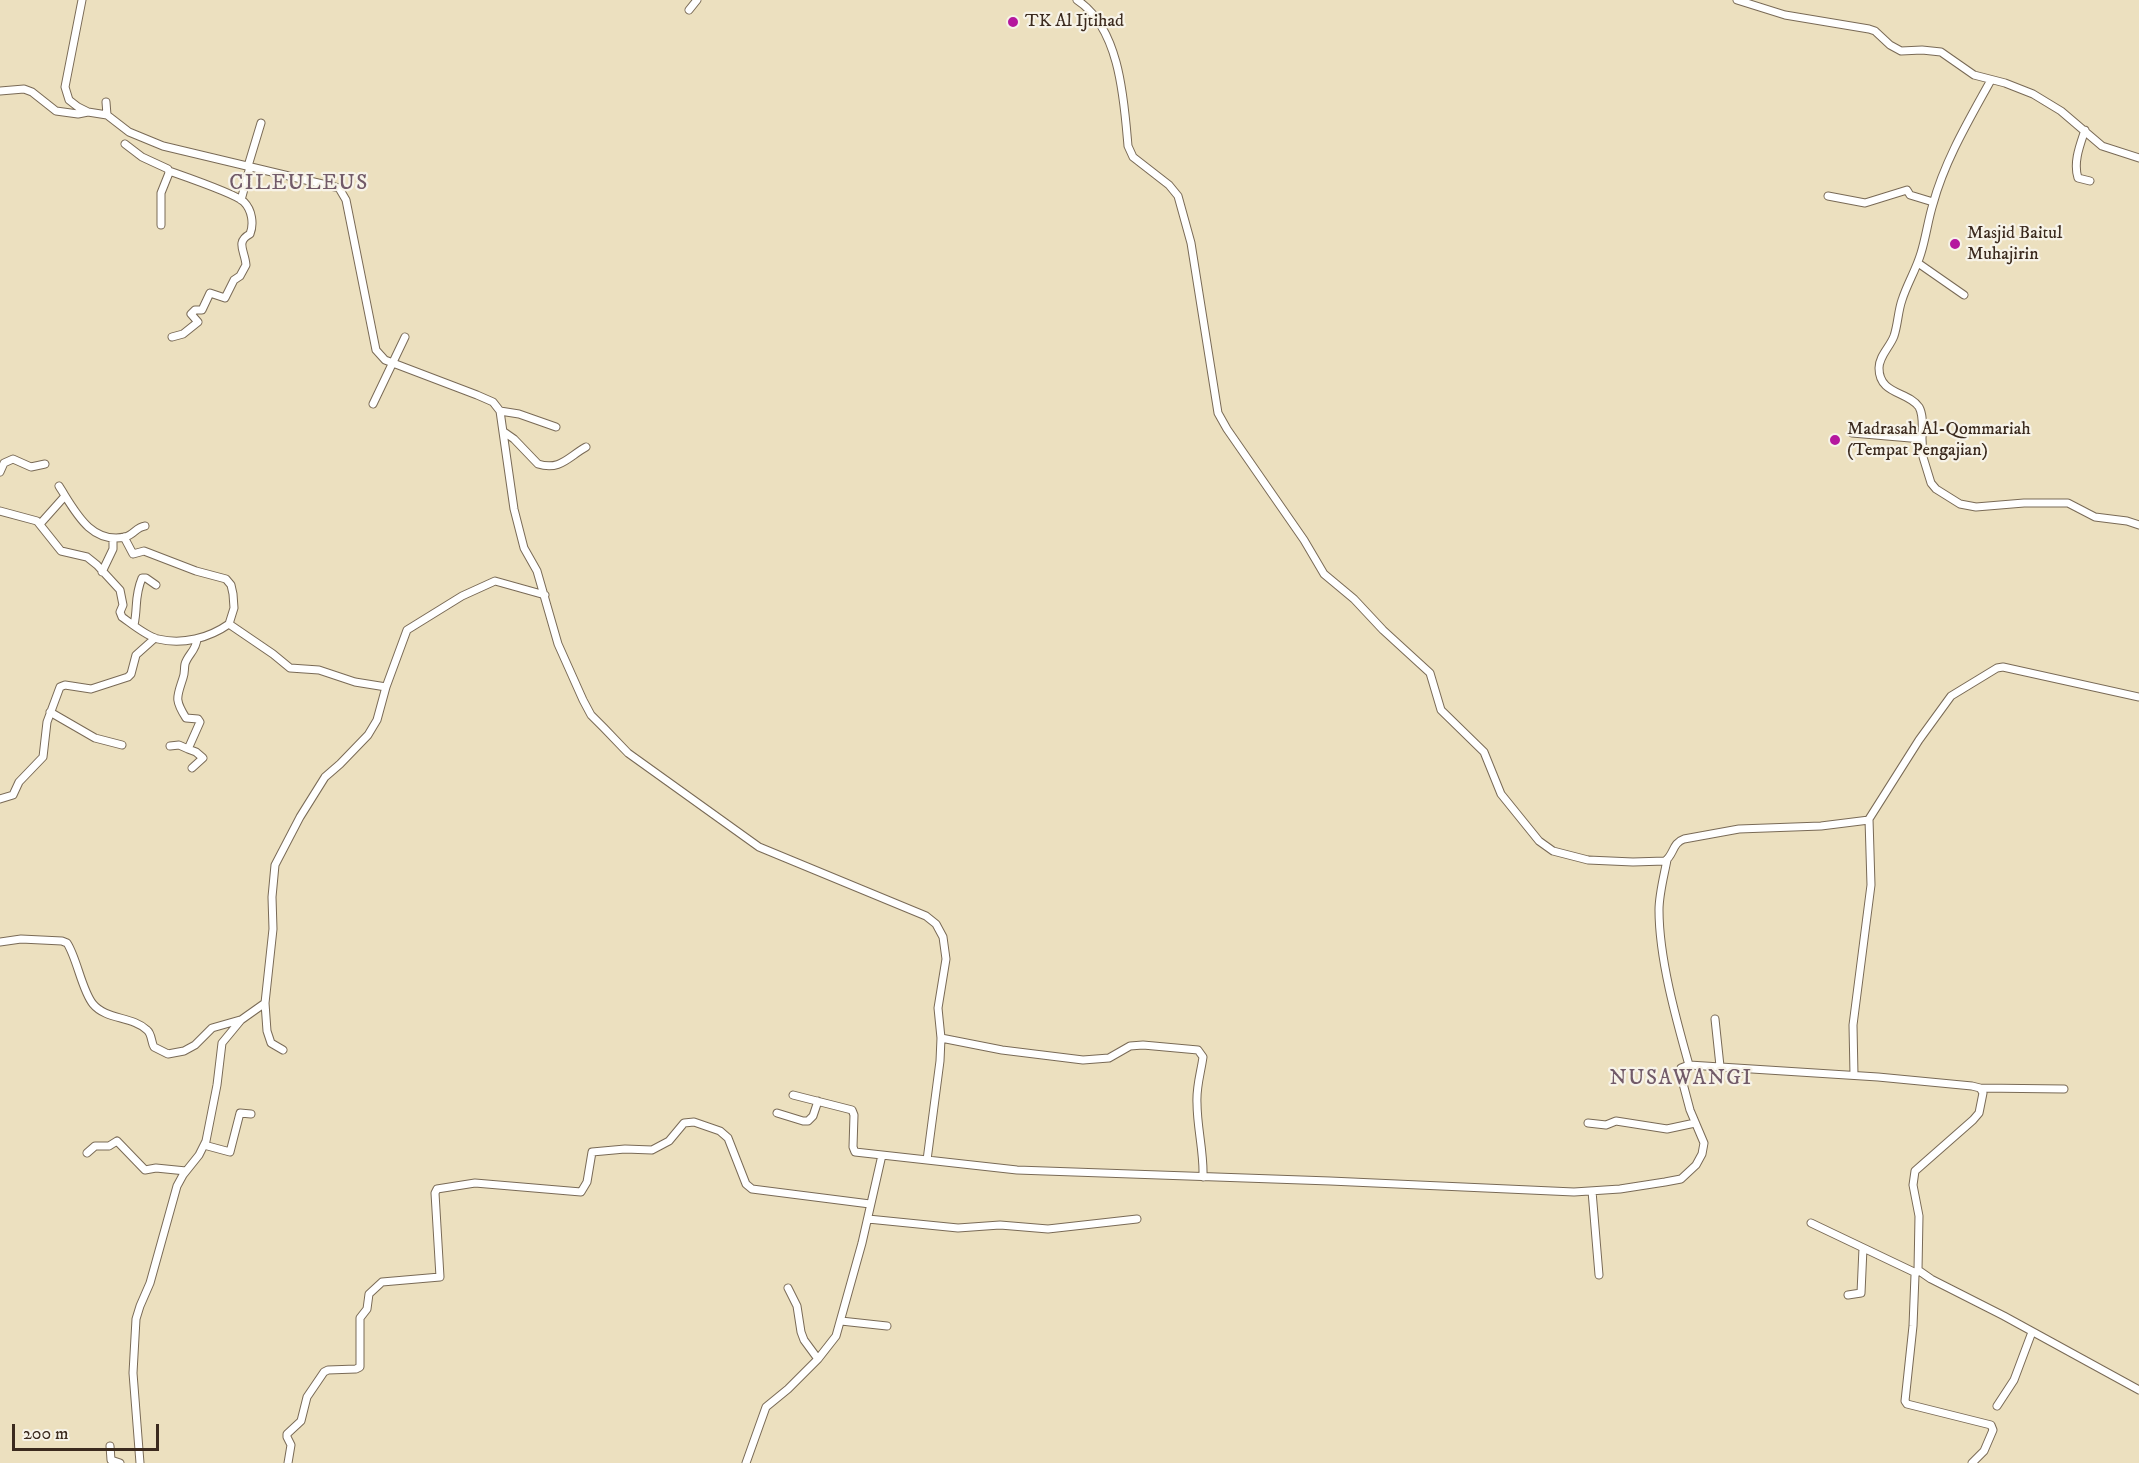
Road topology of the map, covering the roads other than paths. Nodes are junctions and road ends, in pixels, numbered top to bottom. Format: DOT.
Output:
graph roads {
  1 [pos="81,0"];
  2 [pos="697,0"];
  3 [pos="1077,0"];
  4 [pos="1737,0"];
  5 [pos="689,10"];
  6 [pos="1991,80"];
  7 [pos="0,91"];
  8 [pos="106,102"];
  9 [pos="88,111"];
  10 [pos="106,115"];
  11 [pos="261,123"];
  12 [pos="2085,130"];
  13 [pos="125,144"];
  14 [pos="2139,158"];
  15 [pos="249,166"];
  16 [pos="169,171"];
  17 [pos="2090,181"];
  18 [pos="1828,196"];
  19 [pos="241,200"];
  20 [pos="1933,202"];
  21 [pos="161,225"];
  22 [pos="1918,263"];
  23 [pos="1964,295"];
  24 [pos="172,337"];
  25 [pos="405,337"];
  26 [pos="394,363"];
  27 [pos="373,404"];
  28 [pos="500,411"];
  29 [pos="556,427"];
  30 [pos="504,432"];
  31 [pos="1852,433"];
  32 [pos="1922,439"];
  33 [pos="586,447"];
  34 [pos="45,464"];
  35 [pos="0,472"];
  36 [pos="59,486"];
  37 [pos="65,496"];
  38 [pos="0,511"];
  39 [pos="40,524"];
  40 [pos="2139,525"];
  41 [pos="145,526"];
  42 [pos="124,537"];
  43 [pos="113,538"];
  44 [pos="102,572"];
  45 [pos="156,585"];
  46 [pos="545,595"];
  47 [pos="229,624"];
  48 [pos="134,625"];
  49 [pos="155,638"];
  50 [pos="197,639"];
  51 [pos="386,687"];
  52 [pos="2139,697"];
  53 [pos="50,712"];
  54 [pos="122,744"];
  55 [pos="170,746"];
  56 [pos="188,749"];
  57 [pos="192,768"];
  58 [pos="0,799"];
  59 [pos="1869,820"];
  60 [pos="1667,860"];
  61 [pos="0,942"];
  62 [pos="265,1003"];
  63 [pos="1715,1019"];
  64 [pos="241,1020"];
  65 [pos="941,1038"];
  66 [pos="283,1050"];
  67 [pos="1689,1065"];
  68 [pos="1720,1066"];
  69 [pos="1854,1075"];
  70 [pos="1980,1088"];
  71 [pos="2064,1089"];
  72 [pos="793,1095"];
  73 [pos="818,1101"];
  74 [pos="777,1113"];
  75 [pos="251,1114"];
  76 [pos="1588,1123"];
  77 [pos="1695,1123"];
  78 [pos="204,1145"];
  79 [pos="87,1153"];
  80 [pos="882,1155"];
  81 [pos="927,1160"];
  82 [pos="186,1171"];
  83 [pos="1203,1177"];
  84 [pos="1592,1191"];
  85 [pos="870,1204"];
  86 [pos="867,1219"];
  87 [pos="1137,1219"];
  88 [pos="1811,1222"];
  89 [pos="1863,1248"];
  90 [pos="1917,1272"];
  91 [pos="1599,1275"];
  92 [pos="789,1288"];
  93 [pos="1848,1295"];
  94 [pos="841,1321"];
  95 [pos="887,1326"];
  96 [pos="2032,1332"];
  97 [pos="818,1359"];
  98 [pos="2139,1389"];
  99 [pos="1997,1406"];
  100 [pos="110,1446"];
  101 [pos="120,1463"];
  102 [pos="140,1463"];
  103 [pos="288,1463"];
  104 [pos="746,1463"];
  105 [pos="1972,1463"];
  1 -- 9 [label="street"];
  2 -- 5 [label="street"];
  3 -- 60 [label="street"];
  4 -- 6 [label="street"];
  6 -- 12 [label="street"];
  6 -- 20 [label="street"];
  7 -- 9 [label="street"];
  8 -- 10 [label="street"];
  9 -- 10 [label="street"];
  10 -- 15 [label="street"];
  11 -- 15 [label="street"];
  12 -- 14 [label="street"];
  12 -- 17 [label="street"];
  13 -- 16 [label="street"];
  15 -- 19 [label="street"];
  15 -- 26 [label="street"];
  16 -- 19 [label="street"];
  16 -- 21 [label="street"];
  18 -- 20 [label="street"];
  19 -- 24 [label="street"];
  20 -- 22 [label="street"];
  22 -- 23 [label="street"];
  22 -- 32 [label="street"];
  25 -- 26 [label="street"];
  26 -- 27 [label="street"];
  26 -- 28 [label="street"];
  28 -- 29 [label="street"];
  28 -- 30 [label="street"];
  30 -- 33 [label="street"];
  30 -- 46 [label="street"];
  31 -- 32 [label="street"];
  32 -- 40 [label="street"];
  34 -- 35 [label="street"];
  36 -- 37 [label="street"];
  37 -- 39 [label="street"];
  37 -- 43 [label="street"];
  38 -- 39 [label="street"];
  39 -- 44 [label="street"];
  41 -- 42 [label="street"];
  42 -- 43 [label="street"];
  42 -- 47 [label="street"];
  43 -- 44 [label="street"];
  44 -- 48 [label="street"];
  45 -- 48 [label="street"];
  46 -- 51 [label="street"];
  46 -- 65 [label="street"];
  47 -- 50 [label="street"];
  47 -- 51 [label="street"];
  48 -- 49 [label="street"];
  49 -- 50 [label="street"];
  49 -- 53 [label="street"];
  50 -- 56 [label="street"];
  51 -- 62 [label="street"];
  52 -- 59 [label="street"];
  53 -- 54 [label="street"];
  53 -- 58 [label="street"];
  55 -- 56 [label="street"];
  56 -- 57 [label="street"];
  59 -- 60 [label="street"];
  59 -- 69 [label="street"];
  60 -- 67 [label="street"];
  61 -- 64 [label="street"];
  62 -- 64 [label="street"];
  62 -- 66 [label="street"];
  63 -- 68 [label="street"];
  64 -- 78 [label="street"];
  65 -- 81 [label="street"];
  65 -- 83 [label="street"];
  67 -- 68 [label="street"];
  67 -- 77 [label="street"];
  68 -- 69 [label="street"];
  69 -- 70 [label="street"];
  70 -- 71 [label="street"];
  70 -- 90 [label="street"];
  72 -- 73 [label="street"];
  73 -- 74 [label="street"];
  73 -- 80 [label="street"];
  75 -- 78 [label="street"];
  76 -- 77 [label="street"];
  77 -- 84 [label="street"];
  78 -- 82 [label="street"];
  79 -- 82 [label="street"];
  80 -- 81 [label="street"];
  80 -- 85 [label="street"];
  81 -- 83 [label="street"];
  82 -- 102 [label="street"];
  83 -- 84 [label="street"];
  84 -- 91 [label="street"];
  85 -- 86 [label="street"];
  85 -- 103 [label="street"];
  86 -- 87 [label="street"];
  86 -- 94 [label="street"];
  88 -- 89 [label="street"];
  89 -- 90 [label="street"];
  89 -- 93 [label="street"];
  90 -- 96 [label="street"];
  90 -- 105 [label="street"];
  92 -- 97 [label="street"];
  94 -- 95 [label="street"];
  94 -- 97 [label="street"];
  96 -- 98 [label="street"];
  96 -- 99 [label="street"];
  97 -- 104 [label="street"];
  100 -- 101 [label="street"];
}
